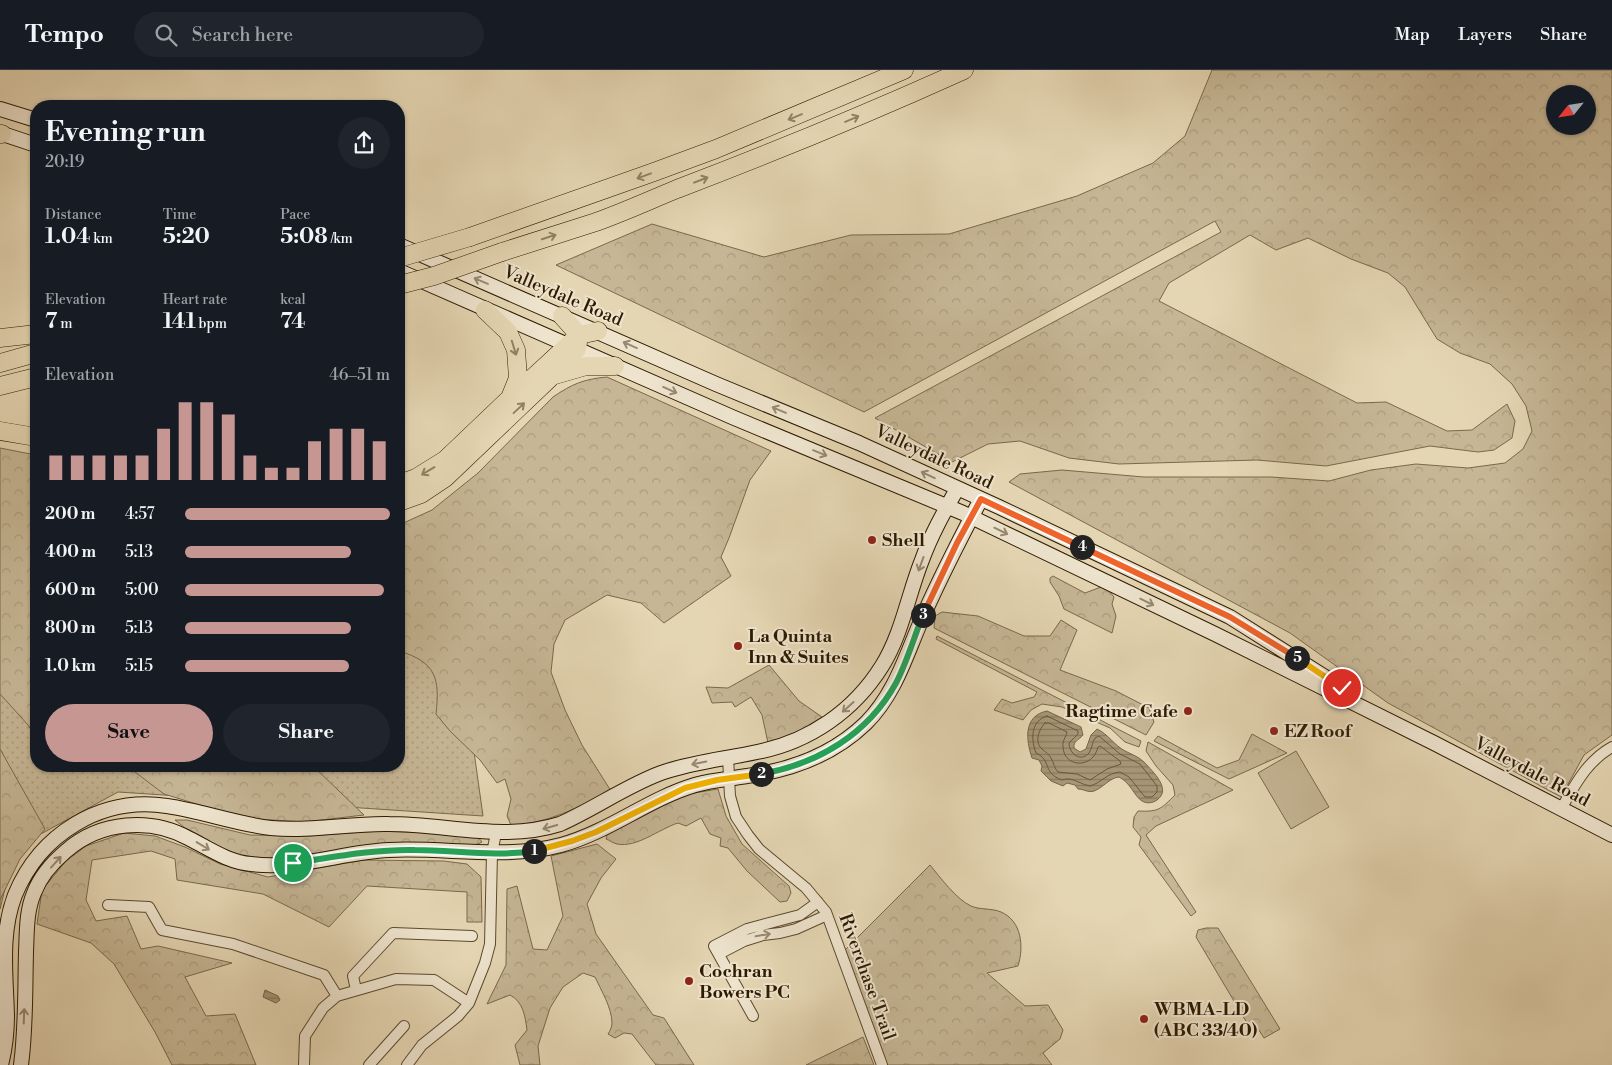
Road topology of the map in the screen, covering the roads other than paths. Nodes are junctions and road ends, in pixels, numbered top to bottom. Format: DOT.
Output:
graph roads {
  1 [pos="904,70"];
  2 [pos="964,70"];
  3 [pos="0,109"];
  4 [pos="30,118"];
  5 [pos="1,133"];
  6 [pos="30,143"];
  7 [pos="405,248"];
  8 [pos="405,256"];
  9 [pos="405,275"];
  10 [pos="434,276"];
  11 [pos="405,283"];
  12 [pos="405,293"];
  13 [pos="485,310"];
  14 [pos="562,316"];
  15 [pos="598,331"];
  16 [pos="30,335"];
  17 [pos="0,338"];
  18 [pos="574,343"];
  19 [pos="30,355"];
  20 [pos="0,363"];
  21 [pos="615,366"];
  22 [pos="552,376"];
  23 [pos="30,378"];
  24 [pos="0,386"];
  25 [pos="510,398"];
  26 [pos="0,431"];
  27 [pos="30,436"];
  28 [pos="405,482"];
  29 [pos="957,489"];
  30 [pos="981,499"];
  31 [pos="405,500"];
  32 [pos="948,506"];
  33 [pos="971,517"];
  34 [pos="1434,743"];
  35 [pos="1612,747"];
  36 [pos="728,758"];
  37 [pos="728,778"];
  38 [pos="1561,809"];
  39 [pos="496,832"];
  40 [pos="1612,835"];
  41 [pos="492,853"];
  42 [pos="818,902"];
  43 [pos="108,905"];
  44 [pos="827,914"];
  45 [pos="472,936"];
  46 [pos="716,950"];
  47 [pos="356,990"];
  48 [pos="337,996"];
  49 [pos="469,1003"];
  50 [pos="753,1016"];
  51 [pos="404,1026"];
  52 [pos="1,1065"];
  53 [pos="21,1065"];
  54 [pos="304,1065"];
  55 [pos="369,1065"];
  56 [pos="407,1065"];
  57 [pos="882,1065"];
  1 -- 8 [label="highway, one-way, bridge"];
  10 -- 2 [label="highway, one-way, bridge"];
  3 -- 4 [label="street"];
  5 -- 6 [label="street"];
  14 -- 7 [label="street, Valleydale Road, one-way"];
  9 -- 13 [label="street, Valleydale Road"];
  10 -- 11 [label="highway, bridge"];
  10 -- 12 [label="highway"];
  13 -- 18 [label="street, Valleydale Road"];
  13 -- 25 [label="highway, one-way"];
  14 -- 15 [label="street, Valleydale Road"];
  14 -- 18 [label="highway"];
  15 -- 18 [label="highway"];
  29 -- 15 [label="street, Valleydale Road, one-way"];
  16 -- 17 [label="highway"];
  18 -- 21 [label="street, Valleydale Road"];
  18 -- 22 [label="highway"];
  18 -- 25 [label="highway"];
  19 -- 20 [label="highway"];
  21 -- 22 [label="highway"];
  21 -- 32 [label="street, Valleydale Road, one-way"];
  31 -- 22 [label="highway, one-way"];
  23 -- 24 [label="highway"];
  25 -- 28 [label="highway, one-way"];
  26 -- 27 [label="highway"];
  29 -- 30 [label="street, Valleydale Road"];
  29 -- 32 [label="street"];
  30 -- 33 [label="street"];
  30 -- 34 [label="street, Valleydale Road"];
  32 -- 33 [label="street, Valleydale Road"];
  32 -- 36 [label="street, one-way"];
  33 -- 34 [label="street, Valleydale Road, one-way"];
  33 -- 37 [label="street"];
  34 -- 38 [label="street, Valleydale Road"];
  35 -- 38 [label="street"];
  36 -- 37 [label="street, Riverchase Trail"];
  36 -- 39 [label="street, one-way"];
  37 -- 41 [label="street"];
  37 -- 42 [label="street, Riverchase Trail"];
  38 -- 40 [label="street, Valleydale Road"];
  39 -- 41 [label="street"];
  39 -- 52 [label="street"];
  41 -- 49 [label="street"];
  53 -- 41 [label="street, one-way"];
  42 -- 44 [label="street, Riverchase Trail"];
  42 -- 46 [label="street"];
  43 -- 48 [label="street"];
  46 -- 44 [label="street, one-way"];
  44 -- 57 [label="street, Riverchase Trail"];
  45 -- 47 [label="street"];
  46 -- 50 [label="street"];
  47 -- 48 [label="street"];
  47 -- 49 [label="street"];
  48 -- 54 [label="street"];
  49 -- 56 [label="street"];
  51 -- 55 [label="street"];
}
